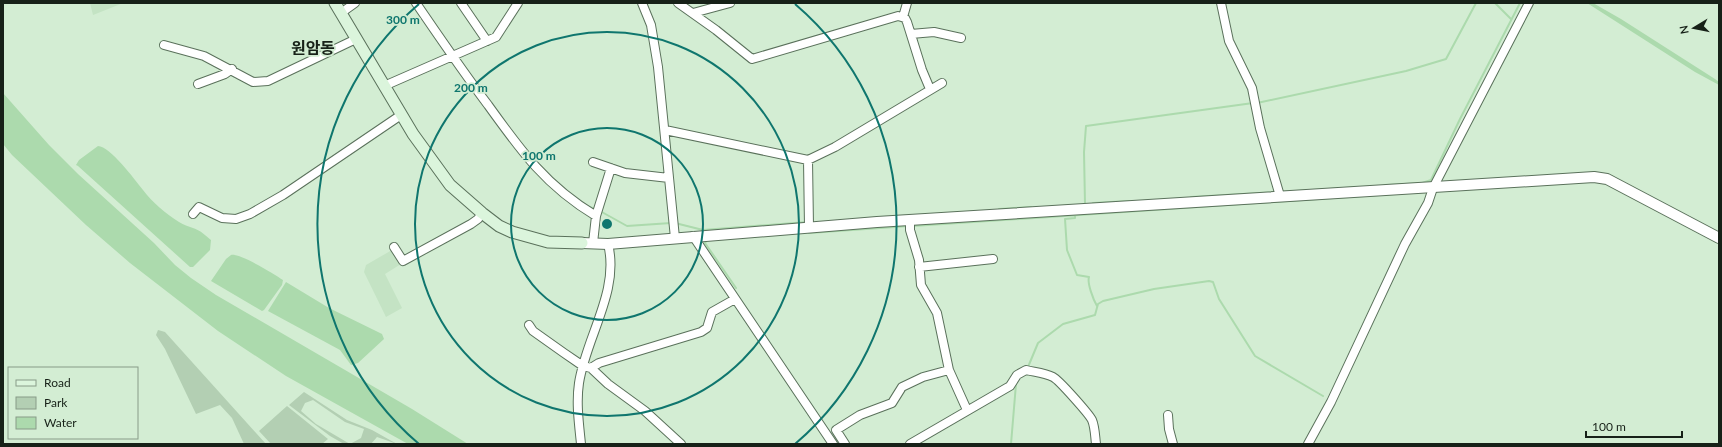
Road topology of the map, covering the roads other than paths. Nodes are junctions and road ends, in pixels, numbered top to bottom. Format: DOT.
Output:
graph roads {
  1 [pos="335,3"];
  2 [pos="355,3"];
  3 [pos="416,3"];
  4 [pos="461,3"];
  5 [pos="518,3"];
  6 [pos="642,3"];
  7 [pos="678,3"];
  8 [pos="730,3"];
  9 [pos="907,3"];
  10 [pos="1221,3"];
  11 [pos="1529,3"];
  12 [pos="341,13"];
  13 [pos="693,13"];
  14 [pos="903,17"];
  15 [pos="911,34"];
  16 [pos="961,38"];
  17 [pos="356,39"];
  18 [pos="487,41"];
  19 [pos="164,45"];
  20 [pos="451,56"];
  21 [pos="232,69"];
  22 [pos="942,83"];
  23 [pos="198,84"];
  24 [pos="384,86"];
  25 [pos="930,89"];
  26 [pos="401,115"];
  27 [pos="665,130"];
  28 [pos="808,160"];
  29 [pos="593,162"];
  30 [pos="612,168"];
  31 [pos="669,178"];
  32 [pos="1433,188"];
  33 [pos="1280,196"];
  34 [pos="482,213"];
  35 [pos="193,214"];
  36 [pos="596,216"];
  37 [pos="910,220"];
  38 [pos="809,227"];
  39 [pos="693,236"];
  40 [pos="675,238"];
  41 [pos="1719,238"];
  42 [pos="587,243"];
  43 [pos="608,244"];
  44 [pos="394,247"];
  45 [pos="992,259"];
  46 [pos="919,267"];
  47 [pos="735,299"];
  48 [pos="529,325"];
  49 [pos="587,367"];
  50 [pos="950,370"];
  51 [pos="967,410"];
  52 [pos="1168,415"];
  53 [pos="581,444"];
  54 [pos="681,444"];
  55 [pos="833,444"];
  56 [pos="845,444"];
  57 [pos="910,444"];
  58 [pos="1096,444"];
  59 [pos="1173,444"];
  60 [pos="1308,444"];
  1 -- 12 [label="main road"];
  2 -- 12 [label="street"];
  3 -- 20 [label="street"];
  4 -- 18 [label="street"];
  5 -- 18 [label="street"];
  6 -- 27 [label="street"];
  7 -- 13 [label="street"];
  8 -- 13 [label="street"];
  9 -- 14 [label="street"];
  10 -- 33 [label="street"];
  11 -- 32 [label="street"];
  12 -- 17 [label="main road"];
  13 -- 14 [label="street"];
  14 -- 15 [label="street"];
  15 -- 16 [label="street"];
  15 -- 25 [label="street"];
  17 -- 21 [label="street"];
  17 -- 24 [label="main road"];
  18 -- 20 [label="street"];
  19 -- 21 [label="street"];
  20 -- 24 [label="street"];
  20 -- 36 [label="street"];
  21 -- 23 [label="street"];
  22 -- 25 [label="street"];
  24 -- 26 [label="main road"];
  25 -- 28 [label="street"];
  26 -- 34 [label="main road"];
  26 -- 35 [label="street"];
  27 -- 28 [label="street"];
  27 -- 31 [label="street"];
  28 -- 38 [label="street"];
  29 -- 30 [label="street"];
  30 -- 31 [label="street"];
  30 -- 36 [label="street"];
  31 -- 40 [label="street"];
  32 -- 33 [label="street"];
  32 -- 41 [label="street"];
  32 -- 60 [label="street"];
  33 -- 37 [label="street"];
  34 -- 42 [label="main road"];
  34 -- 44 [label="street"];
  36 -- 42 [label="street"];
  37 -- 38 [label="street"];
  37 -- 46 [label="street"];
  38 -- 39 [label="street"];
  39 -- 40 [label="street"];
  39 -- 47 [label="street"];
  40 -- 43 [label="street"];
  42 -- 43 [label="street"];
  43 -- 49 [label="street"];
  45 -- 46 [label="street"];
  46 -- 50 [label="street"];
  47 -- 49 [label="street"];
  47 -- 55 [label="street"];
  48 -- 49 [label="street"];
  49 -- 53 [label="street"];
  49 -- 54 [label="street"];
  50 -- 51 [label="street"];
  50 -- 56 [label="street"];
  51 -- 57 [label="street"];
  51 -- 58 [label="street"];
  52 -- 59 [label="street"];
}
